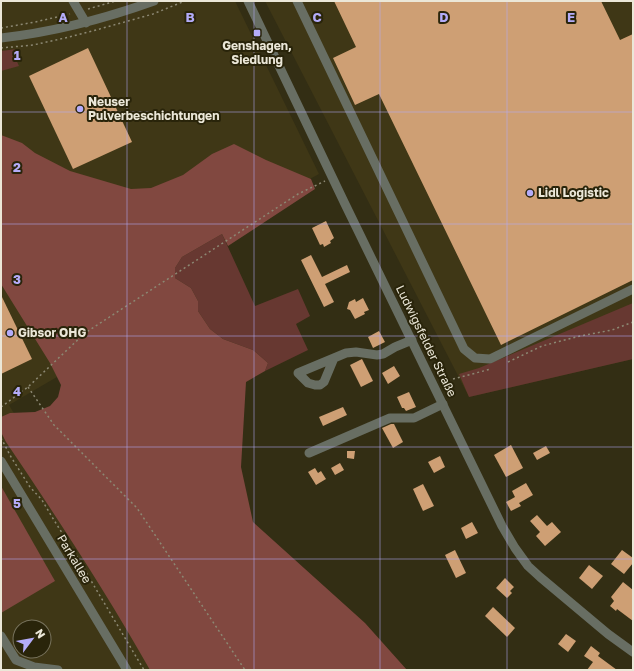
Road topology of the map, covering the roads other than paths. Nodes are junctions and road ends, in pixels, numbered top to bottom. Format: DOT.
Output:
graph roads {
  1 [pos="73,1"];
  2 [pos="154,1"];
  3 [pos="248,1"];
  4 [pos="297,1"];
  5 [pos="86,23"];
  6 [pos="1,38"];
  7 [pos="633,289"];
  8 [pos="412,340"];
  9 [pos="334,358"];
  10 [pos="443,404"];
  11 [pos="309,453"];
  12 [pos="1,461"];
  13 [pos="1,636"];
  14 [pos="633,652"];
  15 [pos="58,670"];
  16 [pos="127,670"];
  1 -- 5 [label="street"];
  2 -- 5 [label="street"];
  3 -- 8 [label="street, Ludwigsfelder Straße"];
  4 -- 7 [label="street"];
  5 -- 6 [label="street"];
  8 -- 9 [label="street"];
  8 -- 10 [label="street, Ludwigsfelder Straße"];
  10 -- 11 [label="street"];
  10 -- 14 [label="street, Ludwigsfelder Straße"];
  12 -- 16 [label="street, Parkallee"];
  13 -- 15 [label="street"];
}
